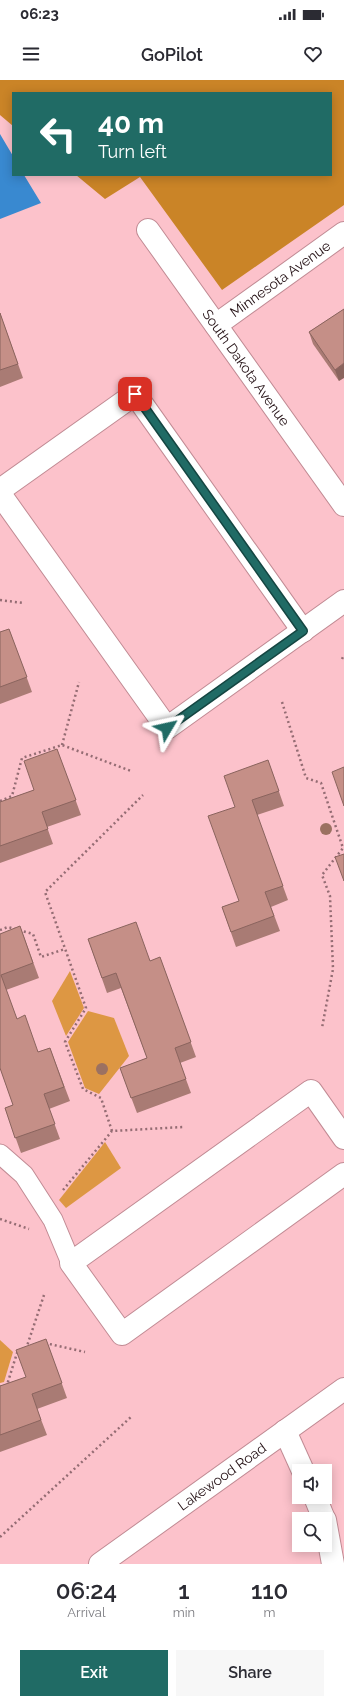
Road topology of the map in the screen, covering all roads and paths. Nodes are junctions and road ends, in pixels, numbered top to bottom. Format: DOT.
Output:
graph roads {
  1 [pos="148,230"];
  2 [pos="344,233"];
  3 [pos="216,324"];
  4 [pos="0,490"];
  5 [pos="0,494"];
  6 [pos="344,505"];
  7 [pos="0,600"];
  8 [pos="344,601"];
  9 [pos="23,603"];
  10 [pos="303,631"];
  11 [pos="344,655"];
  12 [pos="342,659"];
  13 [pos="79,682"];
  14 [pos="282,702"];
  15 [pos="62,745"];
  16 [pos="132,771"];
  17 [pos="143,795"];
  18 [pos="0,801"];
  19 [pos="0,930"];
  20 [pos="65,948"];
  21 [pos="322,1028"];
  22 [pos="183,1127"];
  23 [pos="112,1131"];
  24 [pos="344,1138"];
  25 [pos="0,1154"];
  26 [pos="344,1174"];
  27 [pos="0,1219"];
  28 [pos="53,1220"];
  29 [pos="29,1230"];
  30 [pos="71,1263"];
  31 [pos="44,1294"];
  32 [pos="43,1343"];
  33 [pos="32,1347"];
  34 [pos="26,1349"];
  35 [pos="85,1352"];
  36 [pos="0,1387"];
  37 [pos="344,1389"];
  38 [pos="131,1417"];
  39 [pos="285,1431"];
  40 [pos="300,1464"];
  41 [pos="0,1537"];
  42 [pos="331,1552"];
  43 [pos="100,1564"];
  44 [pos="333,1564"];
  1 -- 3 [label="street, South Dakota Avenue"];
  2 -- 3 [label="street, Minnesota Avenue"];
  3 -- 6 [label="street, South Dakota Avenue"];
  4 -- 10 [label="street"];
  5 -- 10 [label="street"];
  7 -- 9 [label="path"];
  8 -- 10 [label="street"];
  11 -- 12 [label="path"];
  13 -- 15 [label="path"];
  14 -- 21 [label="path"];
  15 -- 16 [label="path"];
  15 -- 18 [label="path"];
  17 -- 20 [label="path"];
  19 -- 20 [label="path"];
  20 -- 23 [label="path"];
  22 -- 23 [label="path"];
  23 -- 28 [label="path"];
  24 -- 30 [label="street"];
  25 -- 28 [label="street"];
  26 -- 30 [label="street"];
  27 -- 29 [label="path"];
  28 -- 30 [label="street"];
  31 -- 34 [label="path"];
  32 -- 35 [label="path"];
  33 -- 34 [label="path"];
  34 -- 36 [label="path"];
  37 -- 39 [label="street, Lakewood Road"];
  38 -- 41 [label="path"];
  39 -- 40 [label="street"];
  39 -- 43 [label="street, Lakewood Road"];
  42 -- 44 [label="street"];
}
